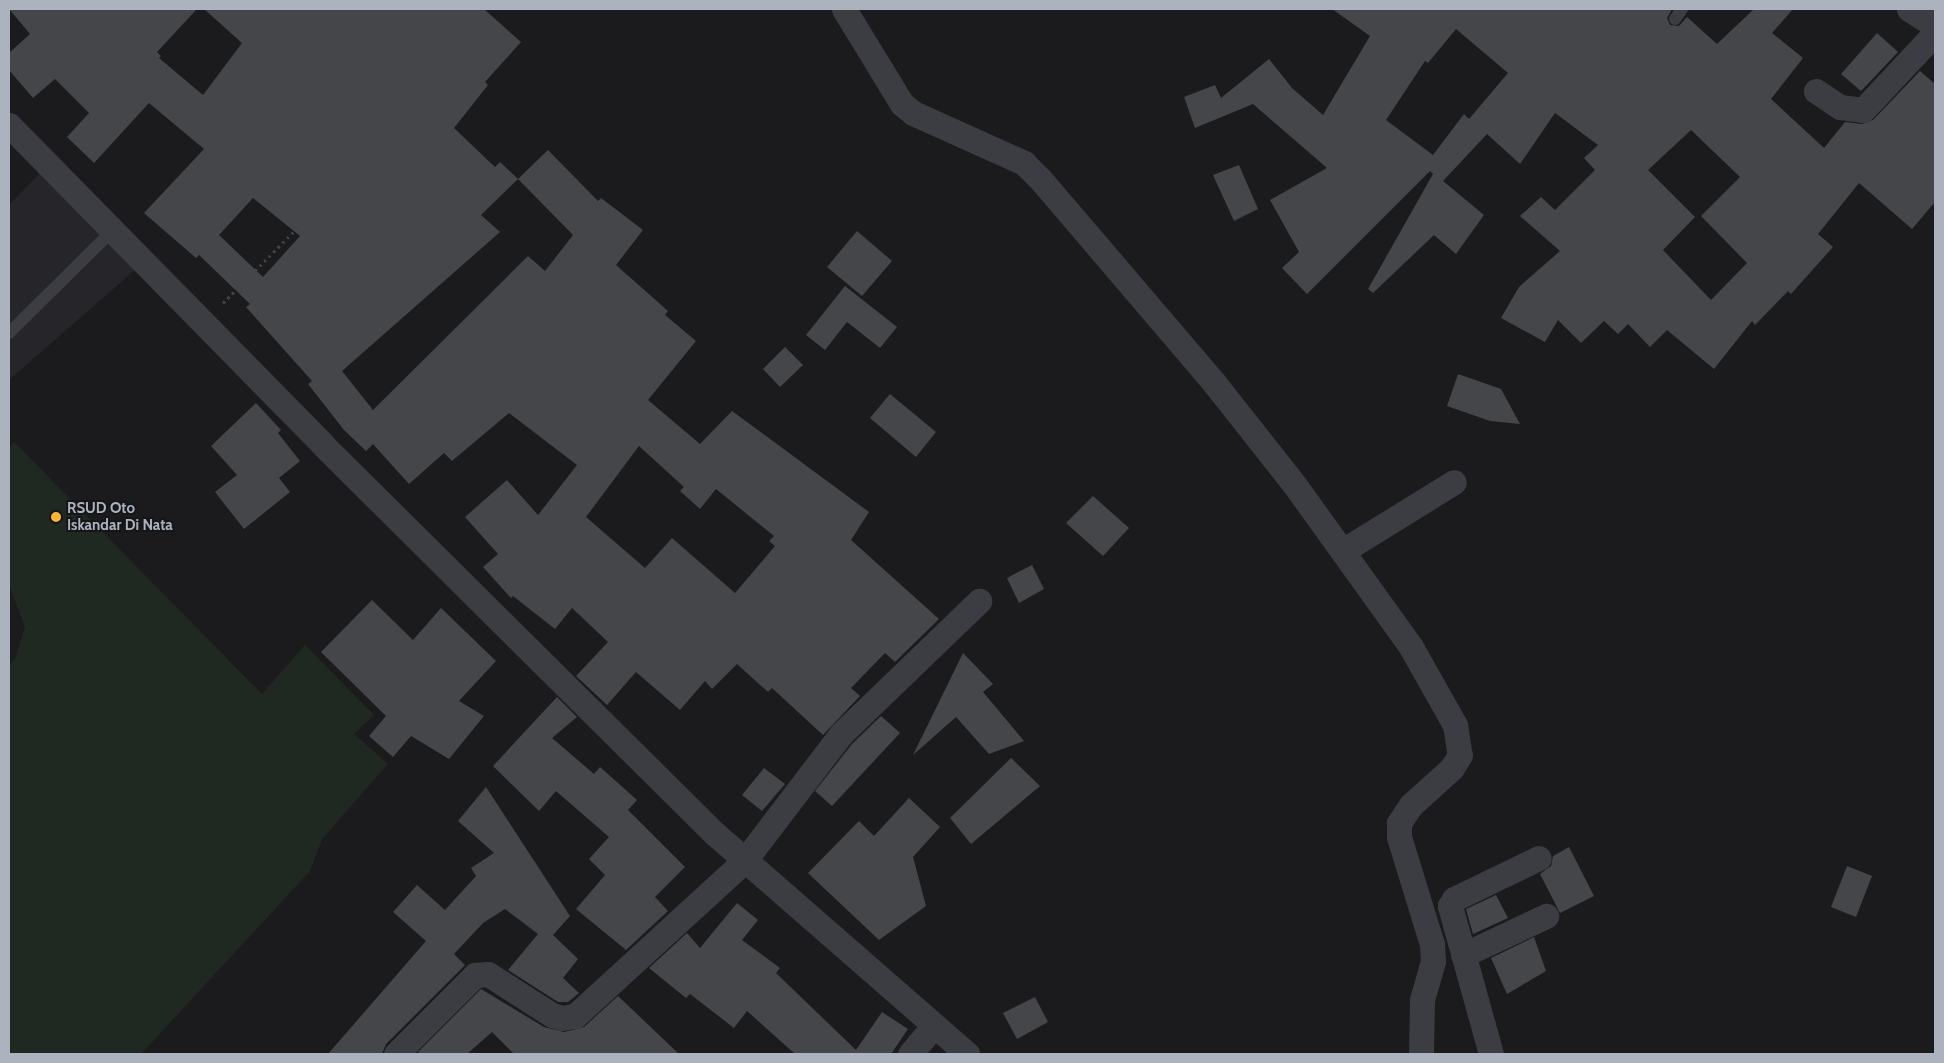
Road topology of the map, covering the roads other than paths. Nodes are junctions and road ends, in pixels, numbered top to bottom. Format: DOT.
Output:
graph roads {
  1 [pos="844,9"];
  2 [pos="1909,9"];
  3 [pos="1935,26"];
  4 [pos="1935,33"];
  5 [pos="1816,91"];
  6 [pos="9,125"];
  7 [pos="112,231"];
  8 [pos="9,333"];
  9 [pos="1454,482"];
  10 [pos="1344,550"];
  11 [pos="979,601"];
  12 [pos="1540,858"];
  13 [pos="745,860"];
  14 [pos="1546,916"];
  15 [pos="1463,955"];
  16 [pos="933,1028"];
  17 [pos="396,1054"];
  18 [pos="910,1054"];
  19 [pos="967,1054"];
  20 [pos="1422,1054"];
  21 [pos="1490,1054"];
  1 -- 10 [label="street"];
  2 -- 3 [label="street"];
  4 -- 5 [label="street"];
  6 -- 7 [label="street"];
  7 -- 8 [label="lane"];
  7 -- 13 [label="street"];
  9 -- 10 [label="street"];
  10 -- 20 [label="street"];
  11 -- 13 [label="street"];
  12 -- 15 [label="street"];
  13 -- 16 [label="street"];
  13 -- 17 [label="street"];
  14 -- 15 [label="street"];
  15 -- 21 [label="street"];
  16 -- 18 [label="street"];
  16 -- 19 [label="street"];
}
